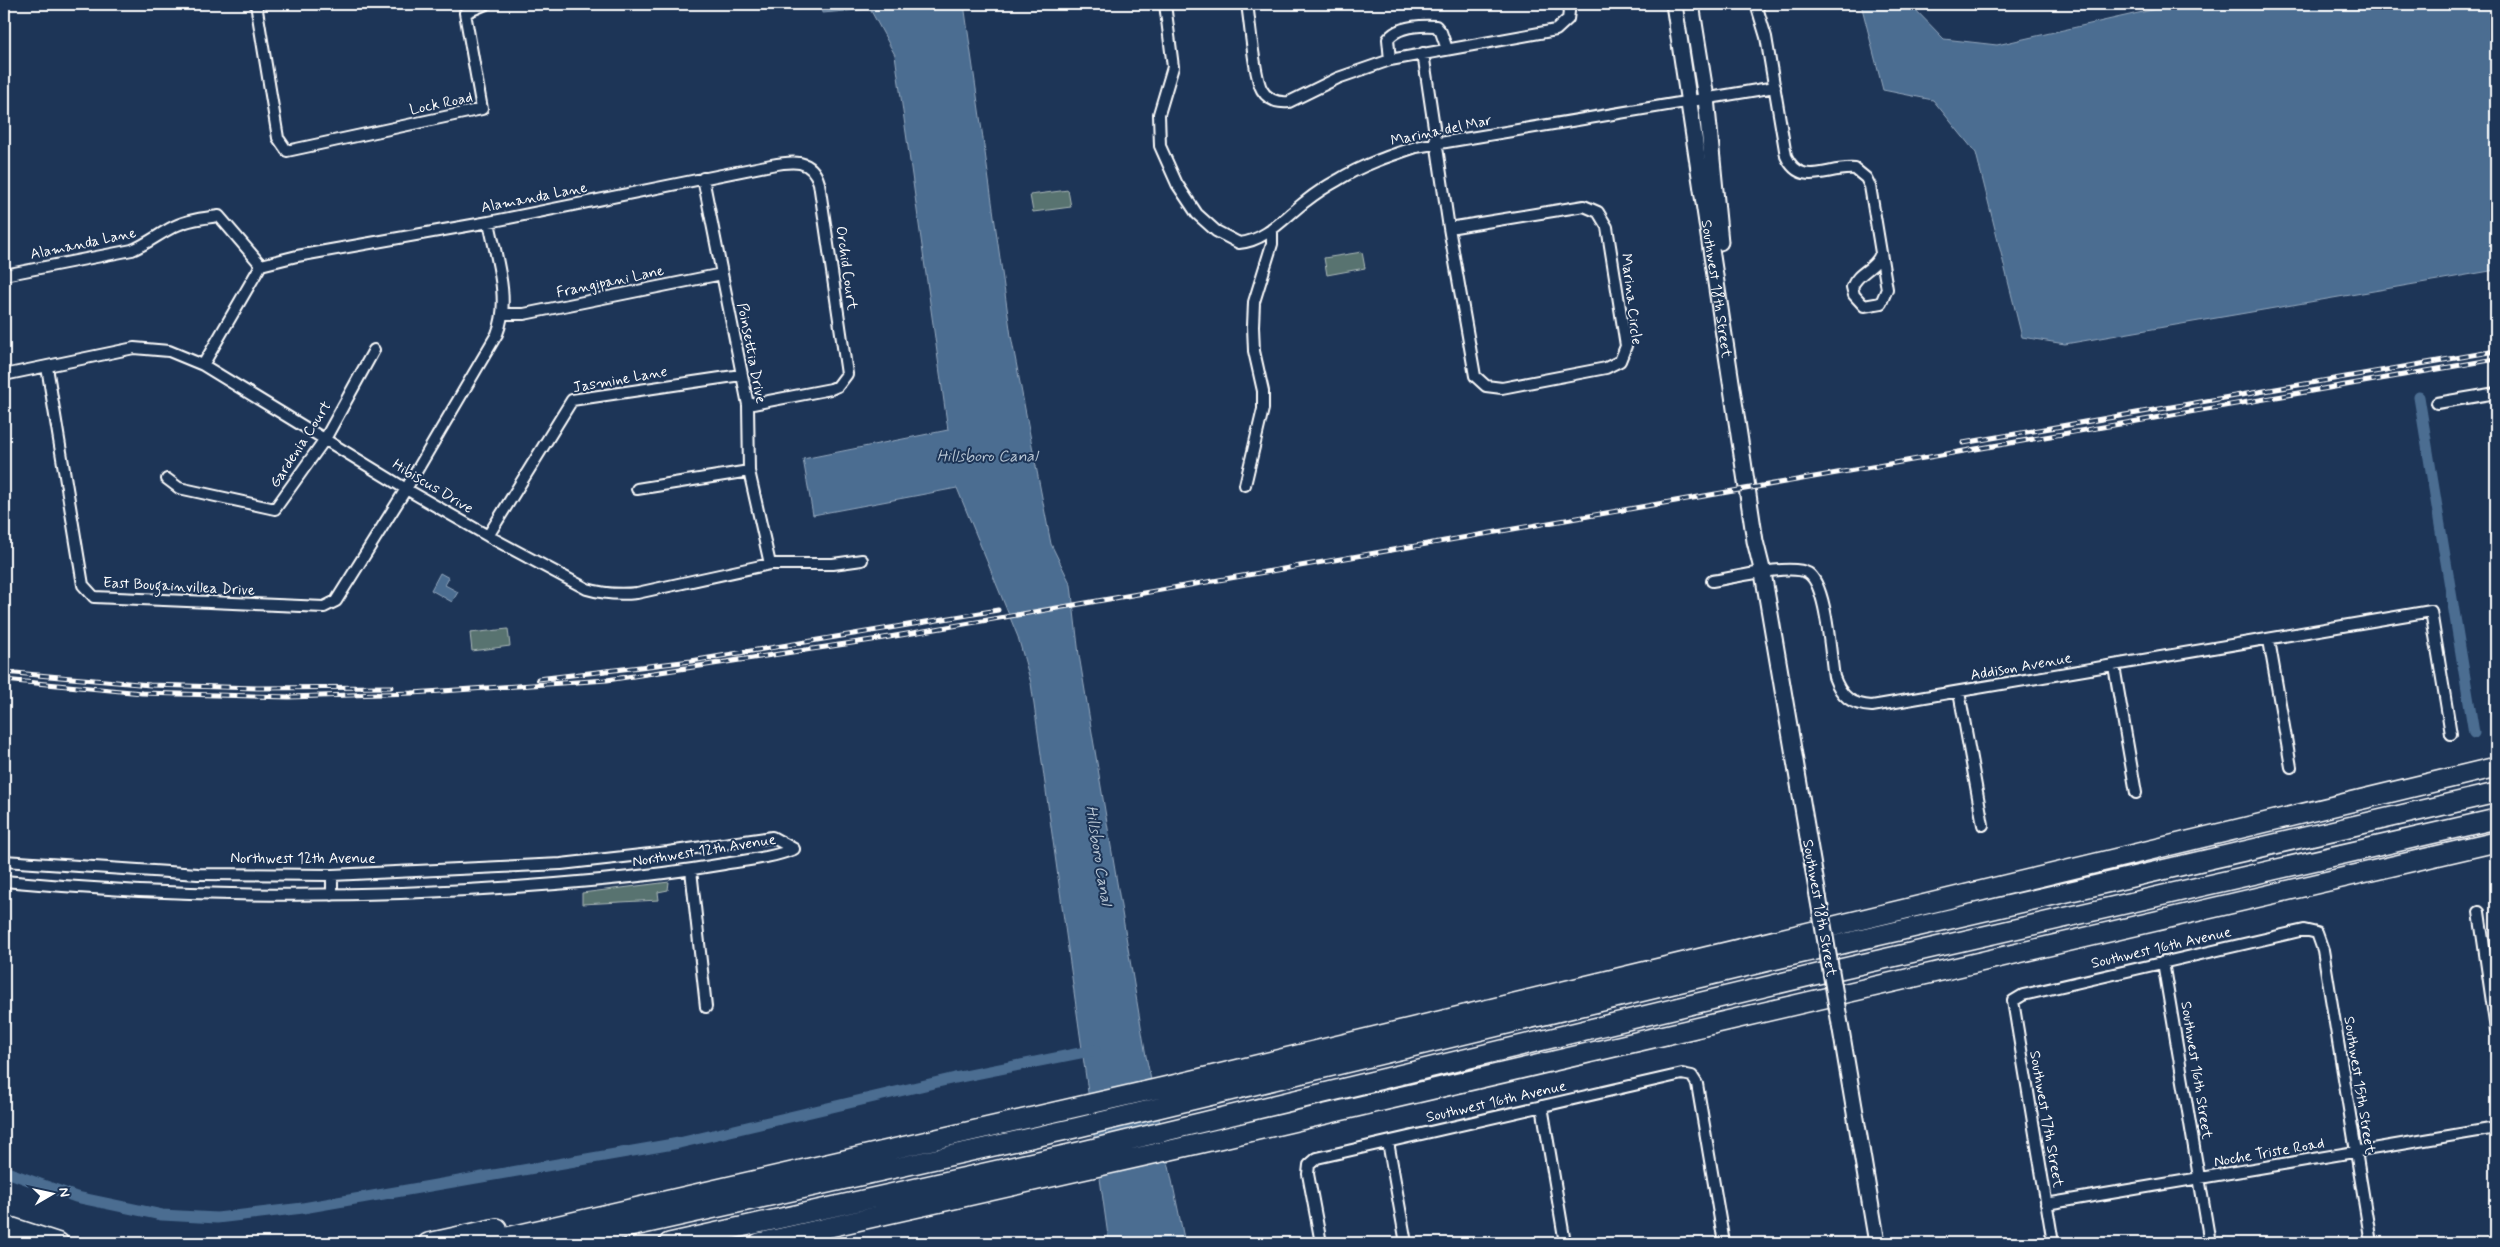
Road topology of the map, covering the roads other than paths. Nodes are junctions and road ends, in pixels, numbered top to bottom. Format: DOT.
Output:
graph roads {
  1 [pos="256,4"];
  2 [pos="486,4"];
  3 [pos="1165,4"];
  4 [pos="1247,4"];
  5 [pos="1570,4"];
  6 [pos="1674,4"];
  7 [pos="1691,4"];
  8 [pos="1756,4"];
  9 [pos="1447,49"];
  10 [pos="1423,53"];
  11 [pos="1390,60"];
  12 [pos="1775,87"];
  13 [pos="1706,98"];
  14 [pos="1689,100"];
  15 [pos="1438,143"];
  16 [pos="812,169"];
  17 [pos="703,178"];
  18 [pos="489,222"];
  19 [pos="1450,228"];
  20 [pos="1272,229"];
  21 [pos="1881,253"];
  22 [pos="261,265"];
  23 [pos="722,274"];
  24 [pos="4,275"];
  25 [pos="504,314"];
  26 [pos="374,350"];
  27 [pos="203,365"];
  28 [pos="47,367"];
  29 [pos="741,374"];
  30 [pos="4,375"];
  31 [pos="2496,393"];
  32 [pos="2437,403"];
  33 [pos="748,405"];
  34 [pos="325,439"];
  35 [pos="749,471"];
  36 [pos="167,480"];
  37 [pos="1245,485"];
  38 [pos="406,489"];
  39 [pos="637,489"];
  40 [pos="488,536"];
  41 [pos="862,560"];
  42 [pos="770,564"];
  43 [pos="1764,573"];
  44 [pos="1712,581"];
  45 [pos="2269,640"];
  46 [pos="2114,666"];
  47 [pos="1959,692"];
  48 [pos="2451,734"];
  49 [pos="2291,767"];
  50 [pos="2496,767"];
  51 [pos="2136,793"];
  52 [pos="2496,793"];
  53 [pos="2496,819"];
  54 [pos="1983,825"];
  55 [pos="2496,842"];
  56 [pos="4,861"];
  57 [pos="691,870"];
  58 [pos="332,874"];
  59 [pos="4,881"];
  60 [pos="332,895"];
  61 [pos="2479,912"];
  62 [pos="2317,933"];
  63 [pos="2163,962"];
  64 [pos="2013,1001"];
  65 [pos="706,1007"];
  66 [pos="2496,1030"];
  67 [pos="1542,1106"];
  68 [pos="2496,1128"];
  69 [pos="1388,1142"];
  70 [pos="2355,1152"];
  71 [pos="2199,1178"];
  72 [pos="2046,1204"];
  73 [pos="580,1222"];
  74 [pos="4,1226"];
  75 [pos="59,1243"];
  76 [pos="428,1243"];
  77 [pos="481,1243"];
  78 [pos="558,1243"];
  79 [pos="669,1243"];
  80 [pos="759,1243"];
  81 [pos="1321,1243"];
  82 [pos="1406,1243"];
  83 [pos="1565,1243"];
  84 [pos="1724,1243"];
  85 [pos="1877,1243"];
  86 [pos="2052,1243"];
  87 [pos="2210,1243"];
  88 [pos="2371,1243"];
  1 -- 2 [label="street, Lock Road"];
  3 -- 20 [label="street, Marina del Mar"];
  4 -- 11 [label="street"];
  5 -- 9 [label="street"];
  6 -- 14 [label="main road, Southwest 18th Street"];
  7 -- 13 [label="main road, Southwest 18th Street"];
  8 -- 12 [label="street"];
  9 -- 10 [label="street"];
  9 -- 11 [label="street"];
  10 -- 11 [label="street"];
  10 -- 15 [label="street, Marina Circle"];
  12 -- 13 [label="street"];
  12 -- 21 [label="street"];
  13 -- 14 [label="street, Marina del Mar"];
  13 -- 43 [label="main road, Southwest 18th Street"];
  14 -- 15 [label="street, Marina del Mar"];
  14 -- 43 [label="main road, Southwest 18th Street"];
  15 -- 19 [label="street, Marina Circle"];
  15 -- 20 [label="street, Marina del Mar"];
  16 -- 17 [label="street, Alamanda Lane"];
  16 -- 33 [label="street, Orchid Court"];
  17 -- 18 [label="street, Alamanda Lane"];
  17 -- 23 [label="street, Poinsettia Drive"];
  18 -- 22 [label="street, Alamanda Lane"];
  18 -- 25 [label="street"];
  19 -- 19 [label="street, Marina Circle"];
  20 -- 37 [label="street"];
  21 -- 21 [label="street"];
  22 -- 24 [label="street, Alamanda Lane"];
  22 -- 27 [label="street"];
  23 -- 25 [label="street, Frangipani Lane"];
  23 -- 29 [label="street, Poinsettia Drive"];
  25 -- 38 [label="street, East Bougainvillea Drive"];
  26 -- 34 [label="street, Gardenia Court"];
  27 -- 28 [label="street, Hibiscus Drive"];
  27 -- 34 [label="street, Hibiscus Drive"];
  28 -- 30 [label="street, Hibiscus Drive"];
  28 -- 38 [label="street, East Bougainvillea Drive"];
  29 -- 33 [label="street, Poinsettia Drive"];
  29 -- 40 [label="street, Jasmine Lane"];
  31 -- 32 [label="street"];
  33 -- 35 [label="street, Poinsettia Drive"];
  34 -- 36 [label="street, Gardenia Court"];
  34 -- 38 [label="street, Hibiscus Drive"];
  35 -- 39 [label="street"];
  35 -- 42 [label="street, Poinsettia Drive"];
  38 -- 40 [label="street, Hibiscus Drive"];
  40 -- 42 [label="street, Hibiscus Drive"];
  41 -- 42 [label="street, Hibiscus Drive"];
  43 -- 44 [label="street, Addison Avenue"];
  43 -- 47 [label="street, Addison Avenue"];
  43 -- 85 [label="main road, Southwest 18th Street, bridge"];
  45 -- 46 [label="street, Addison Avenue"];
  45 -- 48 [label="street, Addison Avenue"];
  45 -- 49 [label="street"];
  46 -- 47 [label="street, Addison Avenue"];
  46 -- 51 [label="street"];
  47 -- 54 [label="street"];
  50 -- 73 [label="highway"];
  52 -- 78 [label="highway"];
  53 -- 79 [label="highway"];
  55 -- 80 [label="highway"];
  56 -- 58 [label="street, Northwest 12th Avenue"];
  57 -- 58 [label="street, Northwest 12th Avenue"];
  57 -- 60 [label="street, Northwest 12th Avenue"];
  57 -- 65 [label="street"];
  58 -- 60 [label="street"];
  59 -- 60 [label="street, Northwest 12th Avenue"];
  61 -- 66 [label="street"];
  62 -- 63 [label="street, Southwest 16th Avenue"];
  62 -- 70 [label="street, Southwest 15th Street"];
  63 -- 64 [label="street, Southwest 16th Avenue"];
  63 -- 71 [label="street, Southwest 16th Street"];
  64 -- 72 [label="street, Southwest 17th Street"];
  67 -- 69 [label="street, Southwest 16th Avenue"];
  67 -- 83 [label="street"];
  67 -- 84 [label="street, Southwest 16th Avenue"];
  68 -- 70 [label="street, Noche Triste Road"];
  69 -- 81 [label="street, Southwest 16th Avenue"];
  69 -- 82 [label="street"];
  70 -- 71 [label="street, Noche Triste Road"];
  70 -- 88 [label="street, Southwest 15th Street"];
  71 -- 72 [label="street, Noche Triste Road"];
  71 -- 87 [label="street, Southwest 16th Street"];
  72 -- 86 [label="street, Southwest 17th Street"];
  73 -- 76 [label="highway"];
  73 -- 77 [label="highway"];
  74 -- 75 [label="highway"];
}
